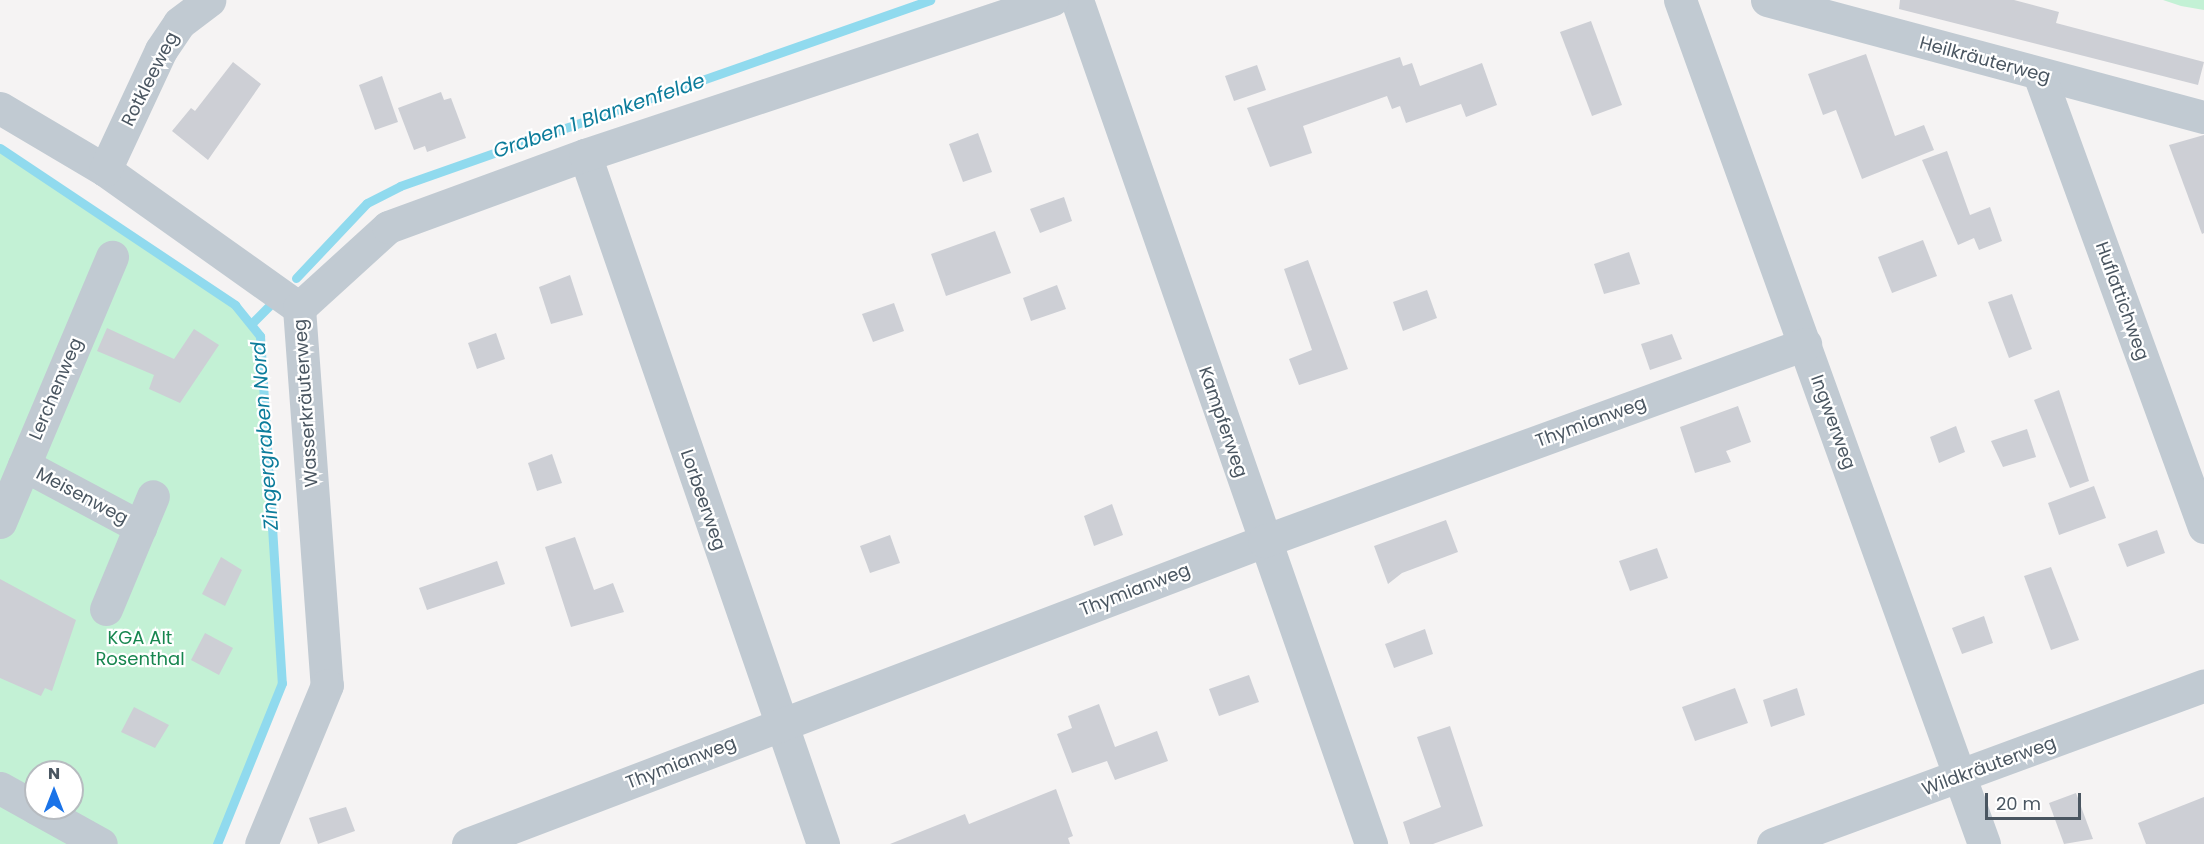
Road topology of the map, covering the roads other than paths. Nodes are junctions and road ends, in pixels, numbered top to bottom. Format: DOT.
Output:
graph roads {
  1 [pos="209,0"];
  2 [pos="1052,0"];
  3 [pos="1077,0"];
  4 [pos="1680,0"];
  5 [pos="1767,0"];
  6 [pos="2039,75"];
  7 [pos="0,108"];
  8 [pos="2204,117"];
  9 [pos="585,155"];
  10 [pos="105,170"];
  11 [pos="112,257"];
  12 [pos="299,308"];
  13 [pos="1805,344"];
  14 [pos="24,465"];
  15 [pos="153,496"];
  16 [pos="0,522"];
  17 [pos="140,527"];
  18 [pos="2204,527"];
  19 [pos="1264,541"];
  20 [pos="106,609"];
  21 [pos="2204,685"];
  22 [pos="781,725"];
  23 [pos="1960,778"];
  24 [pos="0,788"];
  25 [pos="24,801"];
  26 [pos="58,820"];
  27 [pos="101,844"];
  28 [pos="261,844"];
  29 [pos="468,844"];
  30 [pos="823,844"];
  31 [pos="1371,844"];
  32 [pos="1773,844"];
  33 [pos="1984,844"];
  1 -- 10 [label="lane, Rotkleeweg"];
  2 -- 9 [label="lane"];
  3 -- 19 [label="lane, Kampferweg"];
  4 -- 13 [label="lane, Ingwerweg"];
  5 -- 6 [label="lane, Heilkräuterweg"];
  6 -- 8 [label="lane, Heilkräuterweg"];
  6 -- 18 [label="lane, Huflattichweg"];
  7 -- 10 [label="lane, Wasserkräuterweg"];
  9 -- 12 [label="lane"];
  9 -- 22 [label="lane, Lorbeerweg"];
  10 -- 12 [label="lane, Wasserkräuterweg"];
  11 -- 14 [label="lane, Lerchenweg"];
  12 -- 28 [label="lane, Wasserkräuterweg"];
  13 -- 19 [label="lane, Thymianweg"];
  13 -- 23 [label="lane, Ingwerweg"];
  14 -- 16 [label="lane, Lerchenweg"];
  14 -- 17 [label="lane, Meisenweg"];
  15 -- 17 [label="lane"];
  17 -- 20 [label="lane"];
  19 -- 22 [label="lane, Thymianweg"];
  19 -- 31 [label="lane, Kampferweg"];
  21 -- 23 [label="lane, Wildkräuterweg"];
  22 -- 29 [label="lane, Thymianweg"];
  22 -- 30 [label="lane, Lorbeerweg"];
  23 -- 32 [label="lane, Wildkräuterweg"];
  23 -- 33 [label="lane, Ingwerweg"];
  24 -- 25 [label="lane"];
  26 -- 27 [label="lane"];
}
